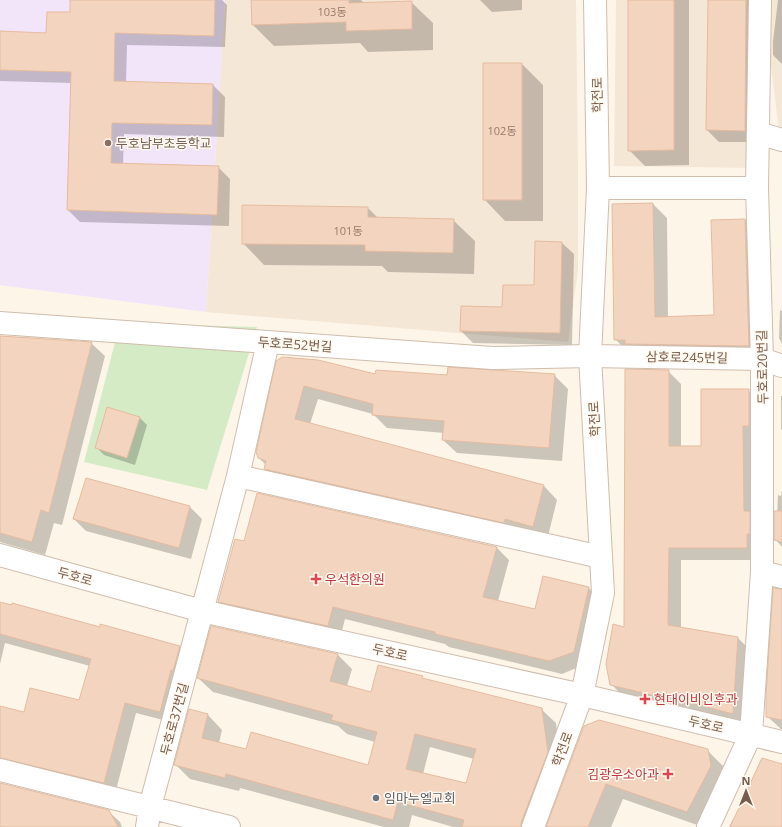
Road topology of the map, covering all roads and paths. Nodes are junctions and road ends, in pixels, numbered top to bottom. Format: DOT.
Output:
graph roads {
  1 [pos="595,0"];
  2 [pos="760,0"];
  3 [pos="758,133"];
  4 [pos="782,140"];
  5 [pos="598,188"];
  6 [pos="757,188"];
  7 [pos="0,323"];
  8 [pos="268,342"];
  9 [pos="590,356"];
  10 [pos="772,362"];
  11 [pos="238,476"];
  12 [pos="0,555"];
  13 [pos="601,557"];
  14 [pos="772,575"];
  15 [pos="202,611"];
  16 [pos="582,695"];
  17 [pos="751,734"];
  18 [pos="782,742"];
  19 [pos="0,770"];
  20 [pos="149,817"];
  21 [pos="229,827"];
  22 [pos="533,827"];
  23 [pos="708,827"];
  1 -- 5 [label="street, 학전로"];
  2 -- 3 [label="street, 두호로20번길"];
  3 -- 4 [label="street"];
  3 -- 6 [label="street, 두호로20번길"];
  5 -- 6 [label="street"];
  5 -- 9 [label="street, 학전로"];
  6 -- 10 [label="street, 두호로20번길"];
  7 -- 8 [label="street, 두호로52번길"];
  8 -- 9 [label="street, 두호로52번길"];
  8 -- 11 [label="street, 두호로37번길"];
  9 -- 10 [label="street, 삼호로245번길"];
  9 -- 13 [label="street, 학전로"];
  10 -- 14 [label="street, 두호로20번길"];
  11 -- 13 [label="street"];
  11 -- 15 [label="street, 두호로37번길"];
  12 -- 15 [label="street, 두호로"];
  13 -- 16 [label="street, 학전로"];
  14 -- 17 [label="street, 두호로20번길"];
  15 -- 16 [label="street, 두호로"];
  15 -- 20 [label="street, 두호로37번길"];
  16 -- 17 [label="street, 두호로"];
  16 -- 22 [label="street, 학전로"];
  17 -- 18 [label="street, 두호로"];
  17 -- 23 [label="street"];
  19 -- 20 [label="street"];
  20 -- 21 [label="street"];
}
